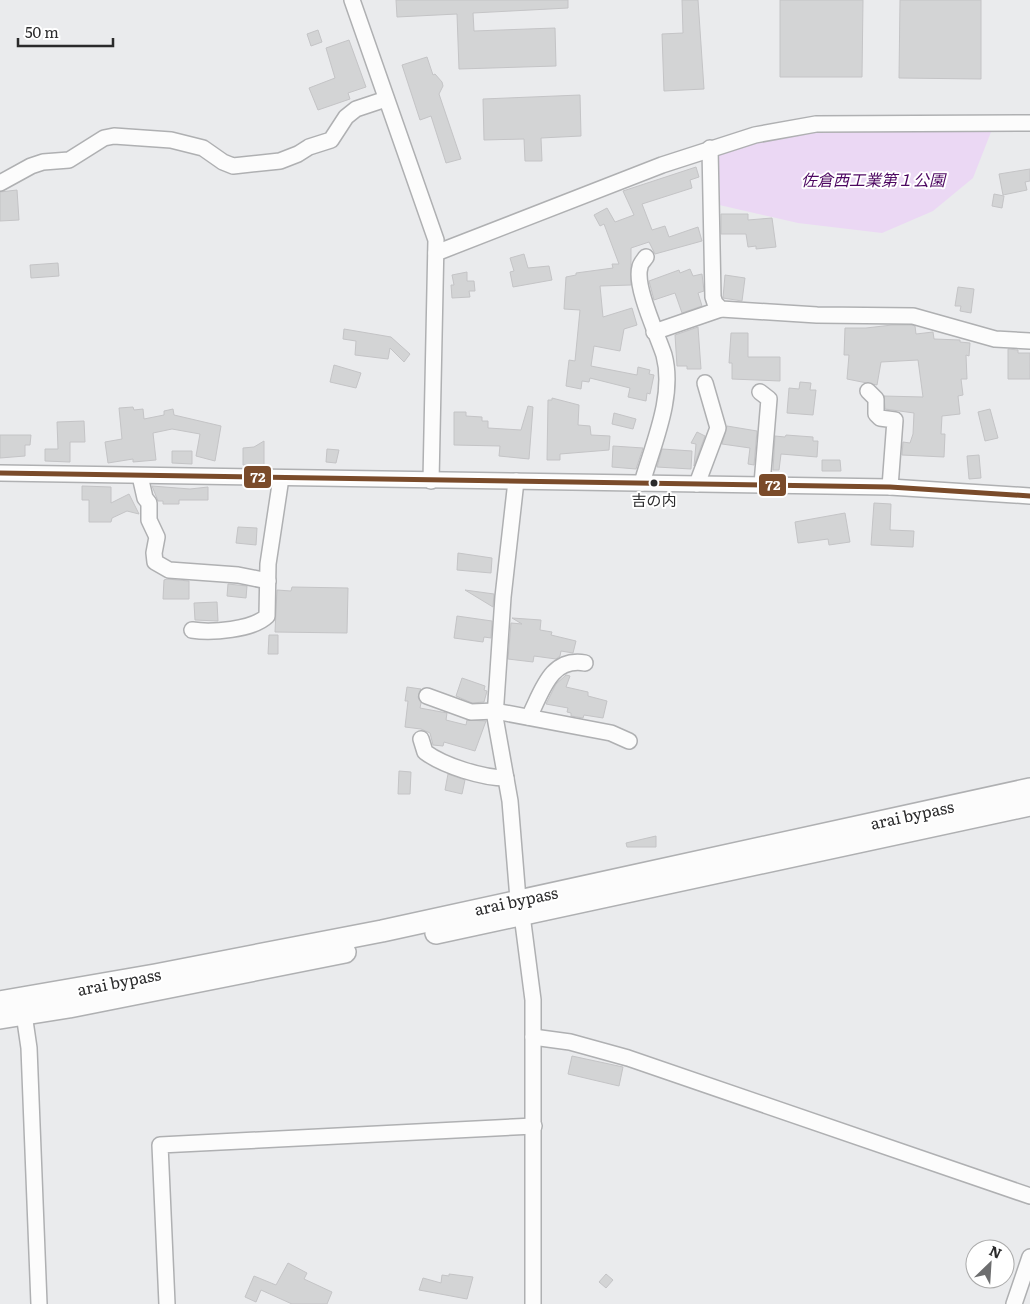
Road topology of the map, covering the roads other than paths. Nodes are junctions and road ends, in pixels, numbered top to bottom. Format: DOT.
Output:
graph roads {
  1 [pos="352,0"];
  2 [pos="386,99"];
  3 [pos="1030,123"];
  4 [pos="710,148"];
  5 [pos="0,183"];
  6 [pos="436,253"];
  7 [pos="646,257"];
  8 [pos="721,309"];
  9 [pos="654,332"];
  10 [pos="1030,342"];
  11 [pos="705,383"];
  12 [pos="868,391"];
  13 [pos="760,392"];
  14 [pos="0,472"];
  15 [pos="140,476"];
  16 [pos="281,478"];
  17 [pos="431,481"];
  18 [pos="516,481"];
  19 [pos="642,483"];
  20 [pos="697,484"];
  21 [pos="762,484"];
  22 [pos="890,487"];
  23 [pos="1030,496"];
  24 [pos="268,581"];
  25 [pos="192,630"];
  26 [pos="585,663"];
  27 [pos="427,696"];
  28 [pos="495,710"];
  29 [pos="529,717"];
  30 [pos="421,739"];
  31 [pos="629,741"];
  32 [pos="506,778"];
  33 [pos="1030,789"];
  34 [pos="1030,805"];
  35 [pos="520,907"];
  36 [pos="0,1002"];
  37 [pos="24,1014"];
  38 [pos="0,1018"];
  39 [pos="533,1037"];
  40 [pos="534,1126"];
  41 [pos="1030,1196"];
  42 [pos="1030,1257"];
  43 [pos="39,1304"];
  44 [pos="167,1304"];
  45 [pos="533,1304"];
  46 [pos="1014,1304"];
  1 -- 2 [label="street"];
  2 -- 5 [label="street"];
  2 -- 6 [label="street"];
  3 -- 4 [label="street"];
  4 -- 6 [label="street"];
  4 -- 8 [label="street"];
  6 -- 17 [label="street"];
  7 -- 9 [label="street"];
  8 -- 9 [label="street"];
  8 -- 10 [label="street"];
  9 -- 19 [label="street"];
  11 -- 20 [label="street"];
  12 -- 22 [label="street"];
  13 -- 21 [label="street"];
  14 -- 15 [label="street"];
  15 -- 16 [label="street"];
  15 -- 24 [label="street"];
  16 -- 17 [label="street"];
  16 -- 24 [label="street"];
  17 -- 18 [label="street"];
  18 -- 19 [label="street"];
  18 -- 28 [label="street"];
  19 -- 20 [label="street"];
  20 -- 21 [label="street"];
  21 -- 22 [label="street"];
  22 -- 23 [label="street"];
  24 -- 25 [label="street"];
  26 -- 29 [label="street"];
  27 -- 28 [label="street"];
  28 -- 29 [label="street"];
  28 -- 32 [label="street"];
  29 -- 31 [label="street"];
  30 -- 32 [label="street"];
  32 -- 35 [label="street"];
  33 -- 35 [label="highway, arai bypass"];
  34 -- 35 [label="highway, arai bypass"];
  35 -- 36 [label="highway, arai bypass"];
  35 -- 37 [label="highway, arai bypass"];
  35 -- 39 [label="street"];
  37 -- 38 [label="highway, arai bypass"];
  37 -- 43 [label="street"];
  39 -- 40 [label="street"];
  39 -- 41 [label="street"];
  40 -- 44 [label="street"];
  40 -- 45 [label="street"];
  42 -- 46 [label="street"];
}
